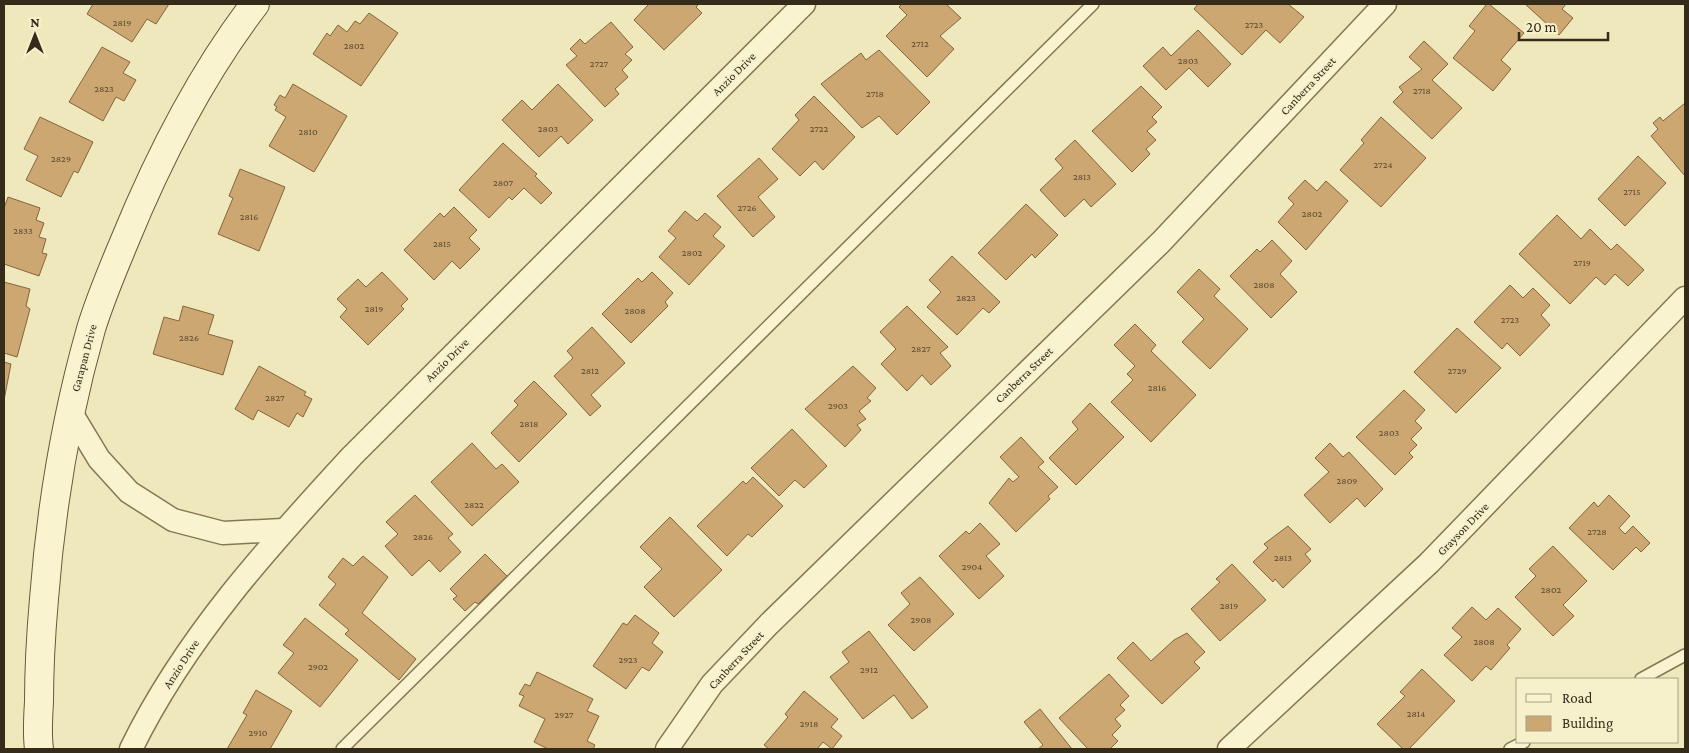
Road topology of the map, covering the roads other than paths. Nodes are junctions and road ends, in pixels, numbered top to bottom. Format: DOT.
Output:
graph roads {
  1 [pos="255,4"];
  2 [pos="804,4"];
  3 [pos="1093,4"];
  4 [pos="1385,4"];
  5 [pos="1685,298"];
  6 [pos="70,411"];
  7 [pos="283,530"];
  8 [pos="1685,655"];
  9 [pos="1642,678"];
  10 [pos="1522,743"];
  11 [pos="39,749"];
  12 [pos="131,749"];
  13 [pos="342,749"];
  14 [pos="667,749"];
  15 [pos="1229,749"];
  16 [pos="1510,749"];
  1 -- 6 [label="street, Garapan Drive"];
  2 -- 7 [label="street, Anzio Drive"];
  3 -- 13 [label="lane"];
  4 -- 14 [label="street, Canberra Street"];
  5 -- 15 [label="street, Grayson Drive"];
  6 -- 7 [label="street"];
  6 -- 11 [label="street, Garapan Drive"];
  7 -- 12 [label="street, Anzio Drive"];
  8 -- 9 [label="lane"];
  10 -- 16 [label="lane"];
}
